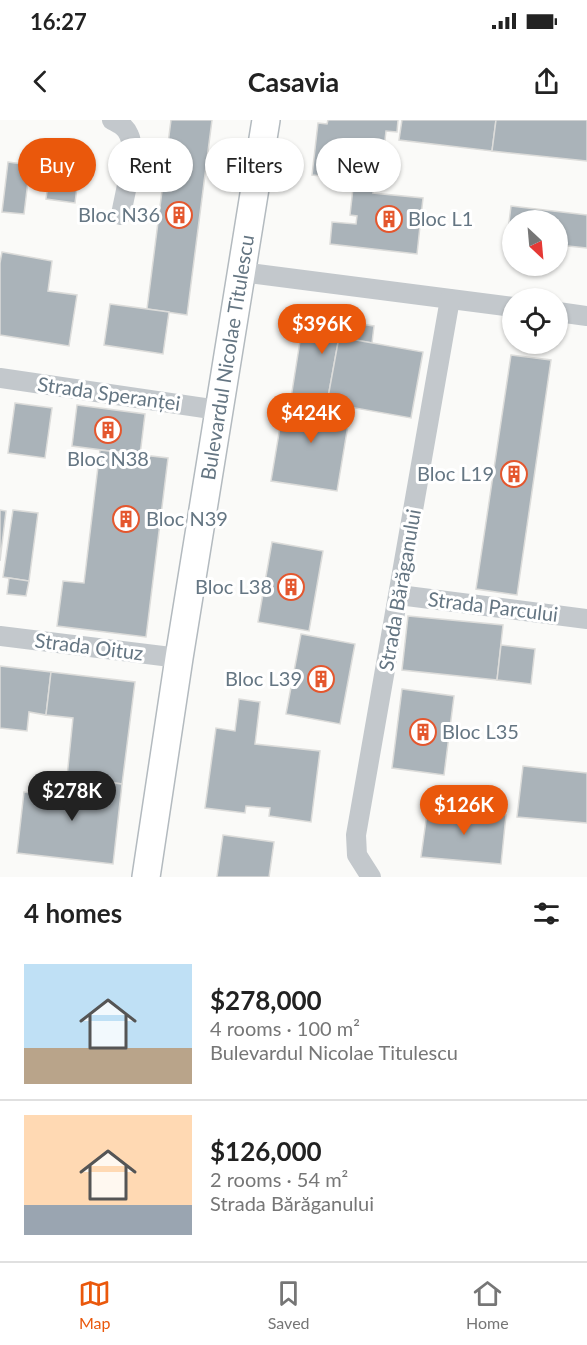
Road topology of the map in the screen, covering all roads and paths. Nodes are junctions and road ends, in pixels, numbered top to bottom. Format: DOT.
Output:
graph roads {
  1 [pos="112,120"];
  2 [pos="266,120"];
  3 [pos="121,215"];
  4 [pos="242,272"];
  5 [pos="450,299"];
  6 [pos="502,306"];
  7 [pos="568,313"];
  8 [pos="587,316"];
  9 [pos="0,378"];
  10 [pos="218,410"];
  11 [pos="399,595"];
  12 [pos="587,619"];
  13 [pos="0,636"];
  14 [pos="179,658"];
  15 [pos="146,877"];
  16 [pos="371,877"];
  1 -- 3 [label="street"];
  2 -- 4 [label="main road, Bulevardul Nicolae Titulescu"];
  4 -- 5 [label="street"];
  4 -- 10 [label="main road, Bulevardul Nicolae Titulescu"];
  5 -- 6 [label="street"];
  5 -- 11 [label="street, Strada Bărăganului"];
  7 -- 8 [label="street"];
  9 -- 10 [label="street, Strada Speranței"];
  10 -- 14 [label="main road, Bulevardul Nicolae Titulescu"];
  11 -- 12 [label="street, Strada Parcului"];
  11 -- 16 [label="street, Strada Bărăganului"];
  13 -- 14 [label="street, Strada Oituz"];
  14 -- 15 [label="main road, Bulevardul Nicolae Titulescu"];
}
